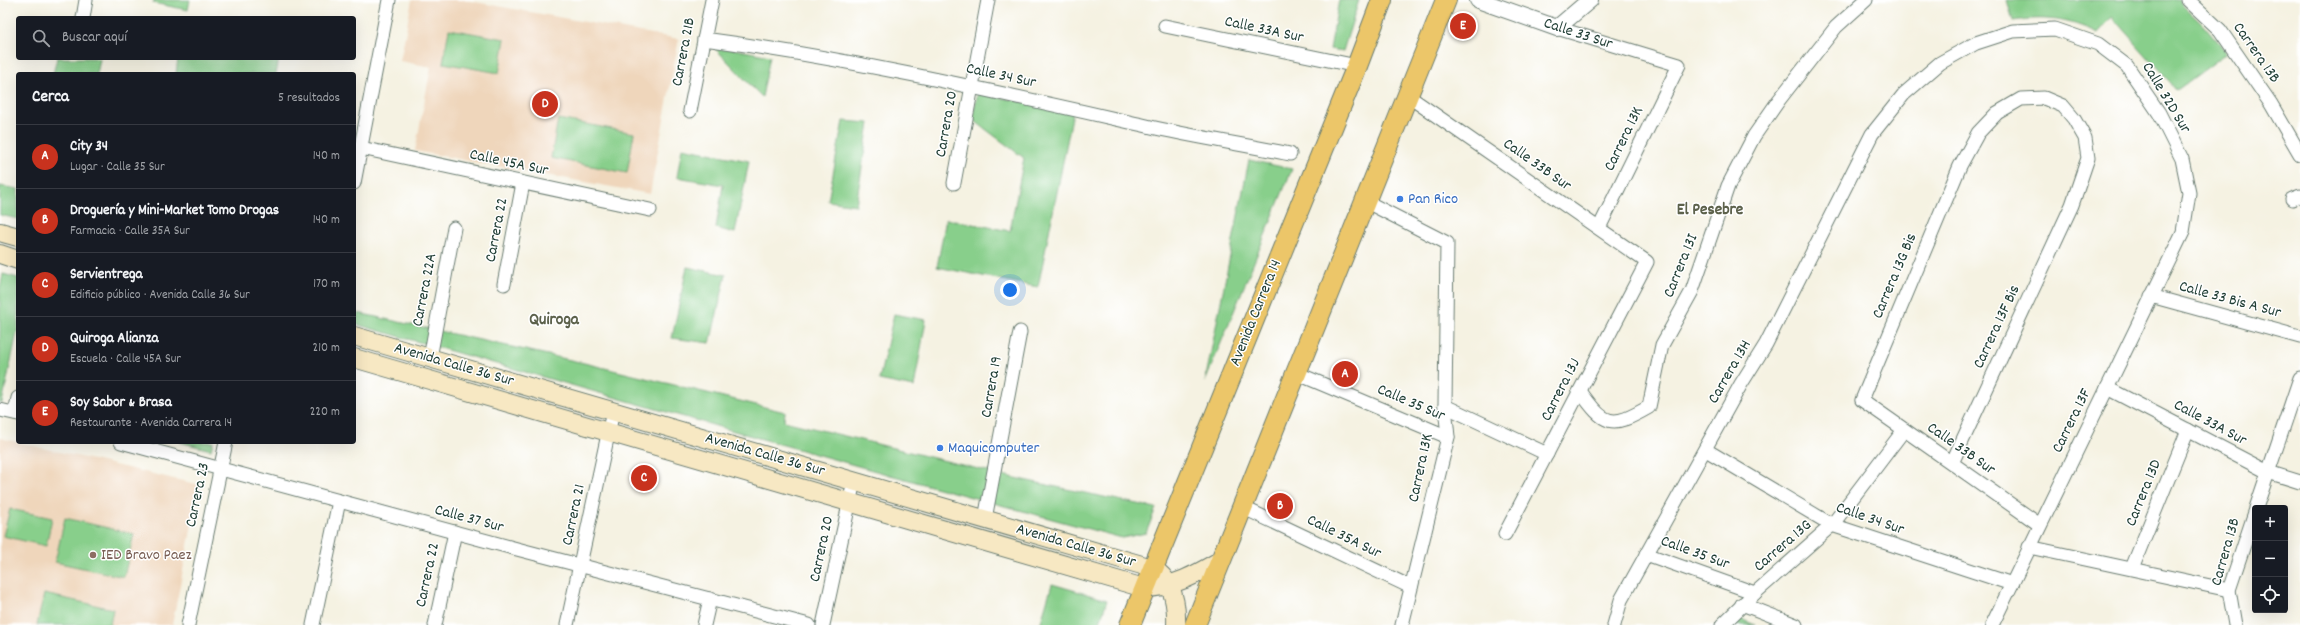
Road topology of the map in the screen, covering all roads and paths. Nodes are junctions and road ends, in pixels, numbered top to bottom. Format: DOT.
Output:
graph roads {
  1 [pos="86,0"];
  2 [pos="389,0"];
  3 [pos="712,0"];
  4 [pos="988,0"];
  5 [pos="1382,0"];
  6 [pos="1446,0"];
  7 [pos="1478,0"];
  8 [pos="1590,0"];
  9 [pos="1866,0"];
  10 [pos="2188,0"];
  11 [pos="82,16"];
  12 [pos="1164,26"];
  13 [pos="1557,28"];
  14 [pos="704,39"];
  15 [pos="1679,65"];
  16 [pos="1357,66"];
  17 [pos="971,86"];
  18 [pos="1408,96"];
  19 [pos="690,111"];
  20 [pos="1872,134"];
  21 [pos="361,148"];
  22 [pos="1290,154"];
  23 [pos="2300,154"];
  24 [pos="356,173"];
  25 [pos="523,183"];
  26 [pos="954,183"];
  27 [pos="1365,201"];
  28 [pos="2072,205"];
  29 [pos="650,210"];
  30 [pos="454,228"];
  31 [pos="1599,228"];
  32 [pos="0,232"];
  33 [pos="2183,232"];
  34 [pos="16,236"];
  35 [pos="0,254"];
  36 [pos="16,259"];
  37 [pos="1647,262"];
  38 [pos="504,284"];
  39 [pos="2151,296"];
  40 [pos="1020,332"];
  41 [pos="356,337"];
  42 [pos="2300,337"];
  43 [pos="430,358"];
  44 [pos="356,359"];
  45 [pos="1296,373"];
  46 [pos="2300,378"];
  47 [pos="2107,388"];
  48 [pos="1580,391"];
  49 [pos="1862,400"];
  50 [pos="1445,406"];
  51 [pos="0,410"];
  52 [pos="613,411"];
  53 [pos="16,414"];
  54 [pos="1904,430"];
  55 [pos="2188,430"];
  56 [pos="609,432"];
  57 [pos="1448,437"];
  58 [pos="128,444"];
  59 [pos="226,444"];
  60 [pos="1706,450"];
  61 [pos="1547,454"];
  62 [pos="1952,463"];
  63 [pos="221,469"];
  64 [pos="2268,472"];
  65 [pos="854,481"];
  66 [pos="2300,482"];
  67 [pos="339,501"];
  68 [pos="850,502"];
  69 [pos="2257,505"];
  70 [pos="1242,507"];
  71 [pos="986,519"];
  72 [pos="2252,521"];
  73 [pos="1832,525"];
  74 [pos="2040,525"];
  75 [pos="455,532"];
  76 [pos="1505,534"];
  77 [pos="2029,547"];
  78 [pos="1646,554"];
  79 [pos="1221,560"];
  80 [pos="580,566"];
  81 [pos="1152,568"];
  82 [pos="2132,568"];
  83 [pos="2012,584"];
  84 [pos="1170,585"];
  85 [pos="1411,587"];
  86 [pos="1144,588"];
  87 [pos="2229,590"];
  88 [pos="1755,593"];
  89 [pos="710,599"];
  90 [pos="1742,604"];
  91 [pos="188,625"];
  92 [pos="313,625"];
  93 [pos="435,625"];
  94 [pos="567,625"];
  95 [pos="704,625"];
  96 [pos="809,625"];
  97 [pos="823,625"];
  98 [pos="1130,625"];
  99 [pos="1176,625"];
  100 [pos="1195,625"];
  101 [pos="1402,625"];
  102 [pos="1614,625"];
  103 [pos="1722,625"];
  104 [pos="1796,625"];
  105 [pos="1992,625"];
  106 [pos="2235,625"];
  1 -- 11 [label="street"];
  2 -- 21 [label="street"];
  3 -- 14 [label="street, Carrera 21B"];
  4 -- 17 [label="street, Carrera 20"];
  5 -- 16 [label="main road, Avenida Carrera 14"];
  6 -- 18 [label="main road"];
  7 -- 13 [label="street, Calle 33 Sur"];
  8 -- 13 [label="street"];
  9 -- 48 [label="street, Carrera 13I"];
  10 -- 23 [label="street, Carrera 13B"];
  12 -- 16 [label="street, Calle 33A Sur"];
  13 -- 15 [label="street, Calle 33 Sur"];
  14 -- 17 [label="street, Calle 34 Sur"];
  14 -- 19 [label="street, Carrera 21B"];
  15 -- 31 [label="street, Carrera 13K"];
  16 -- 81 [label="main road, Avenida Carrera 14"];
  17 -- 22 [label="street, Calle 34 Sur"];
  17 -- 26 [label="street, Carrera 20"];
  18 -- 27 [label="main road"];
  18 -- 31 [label="street, Calle 33B Sur"];
  20 -- 33 [label="street, Calle 32D Sur"];
  20 -- 60 [label="street, Carrera 13H"];
  21 -- 24 [label="street"];
  21 -- 25 [label="street, Calle 45A Sur"];
  25 -- 29 [label="street, Calle 45A Sur"];
  25 -- 38 [label="street, Carrera 22"];
  27 -- 45 [label="main road"];
  27 -- 50 [label="street, Carrera 13K"];
  28 -- 49 [label="street, Carrera 13G Bis"];
  28 -- 62 [label="street, Carrera 13F Bis"];
  30 -- 43 [label="street, Carrera 22A"];
  31 -- 37 [label="street, Calle 33B Sur"];
  32 -- 34 [label="main road"];
  33 -- 39 [label="street, Carrera 13F"];
  35 -- 36 [label="main road"];
  37 -- 48 [label="street, Carrera 13J"];
  39 -- 42 [label="street, Calle 33 Bis A Sur"];
  39 -- 47 [label="street, Carrera 13F"];
  40 -- 71 [label="street, Carrera 19"];
  41 -- 43 [label="main road, Avenida Calle 36 Sur"];
  43 -- 52 [label="main road, Avenida Calle 36 Sur"];
  44 -- 56 [label="main road, Avenida Calle 36 Sur"];
  45 -- 57 [label="street, Calle 35 Sur"];
  45 -- 70 [label="main road"];
  46 -- 64 [label="street, Carrera 13B"];
  47 -- 55 [label="street, Calle 33A Sur"];
  47 -- 74 [label="street, Carrera 13F"];
  48 -- 61 [label="street, Carrera 13J"];
  49 -- 54 [label="street, Calle 33B Sur"];
  50 -- 57 [label="street, Carrera 13K"];
  50 -- 61 [label="street, Calle 35 Sur"];
  51 -- 53 [label="street"];
  52 -- 56 [label="street, Carrera 21"];
  52 -- 65 [label="main road, Avenida Calle 36 Sur"];
  54 -- 62 [label="street, Calle 33B Sur"];
  54 -- 73 [label="street, Carrera 13G"];
  55 -- 64 [label="street, Calle 33A Sur"];
  55 -- 82 [label="street, Carrera 13D"];
  56 -- 68 [label="main road, Avenida Calle 36 Sur"];
  56 -- 80 [label="street, Carrera 21"];
  57 -- 85 [label="street, Carrera 13K"];
  58 -- 63 [label="street, Calle 37 Sur"];
  59 -- 63 [label="street, Carrera 23"];
  60 -- 73 [label="street, Calle 34 Sur"];
  60 -- 78 [label="street, Carrera 13H"];
  61 -- 76 [label="street, Carrera 13J"];
  62 -- 74 [label="street, Calle 33B Sur"];
  63 -- 67 [label="street, Calle 37 Sur"];
  63 -- 91 [label="street, Carrera 23"];
  64 -- 66 [label="street, Calle 33A Sur"];
  64 -- 69 [label="street, Carrera 13B"];
  65 -- 68 [label="street, Carrera 20"];
  65 -- 71 [label="main road, Avenida Calle 36 Sur"];
  67 -- 75 [label="street, Calle 37 Sur"];
  67 -- 92 [label="street"];
  68 -- 86 [label="main road, Avenida Calle 36 Sur"];
  68 -- 97 [label="street, Carrera 20"];
  70 -- 79 [label="main road"];
  70 -- 85 [label="street, Calle 35A Sur"];
  71 -- 81 [label="main road, Avenida Calle 36 Sur"];
  72 -- 87 [label="street, Carrera 13B"];
  73 -- 83 [label="street, Calle 34 Sur"];
  73 -- 88 [label="street, Carrera 13G"];
  74 -- 77 [label="street, Carrera 13F"];
  75 -- 80 [label="street, Calle 37 Sur"];
  75 -- 93 [label="street, Carrera 22"];
  77 -- 82 [label="street"];
  77 -- 83 [label="street, Carrera 13F"];
  78 -- 88 [label="street, Calle 35 Sur"];
  78 -- 102 [label="street, Carrera 13H"];
  79 -- 84 [label="main road, Avenida Calle 36 Sur"];
  79 -- 100 [label="main road"];
  80 -- 89 [label="street, Calle 37 Sur"];
  80 -- 94 [label="street, Carrera 21"];
  81 -- 84 [label="main road, Avenida Calle 36 Sur"];
  81 -- 86 [label="main road, Avenida Carrera 14"];
  82 -- 87 [label="street"];
  83 -- 105 [label="street, Carrera 13F"];
  84 -- 86 [label="main road, Avenida Calle 36 Sur"];
  84 -- 99 [label="main road"];
  85 -- 101 [label="street, Carrera 13K"];
  86 -- 98 [label="main road, Avenida Carrera 14"];
  87 -- 106 [label="street, Carrera 13B"];
  88 -- 90 [label="street, Carrera 13G"];
  89 -- 95 [label="street"];
  89 -- 96 [label="street, Calle 37 Sur"];
  90 -- 103 [label="street, Carrera 13G"];
  90 -- 104 [label="street"];
}
